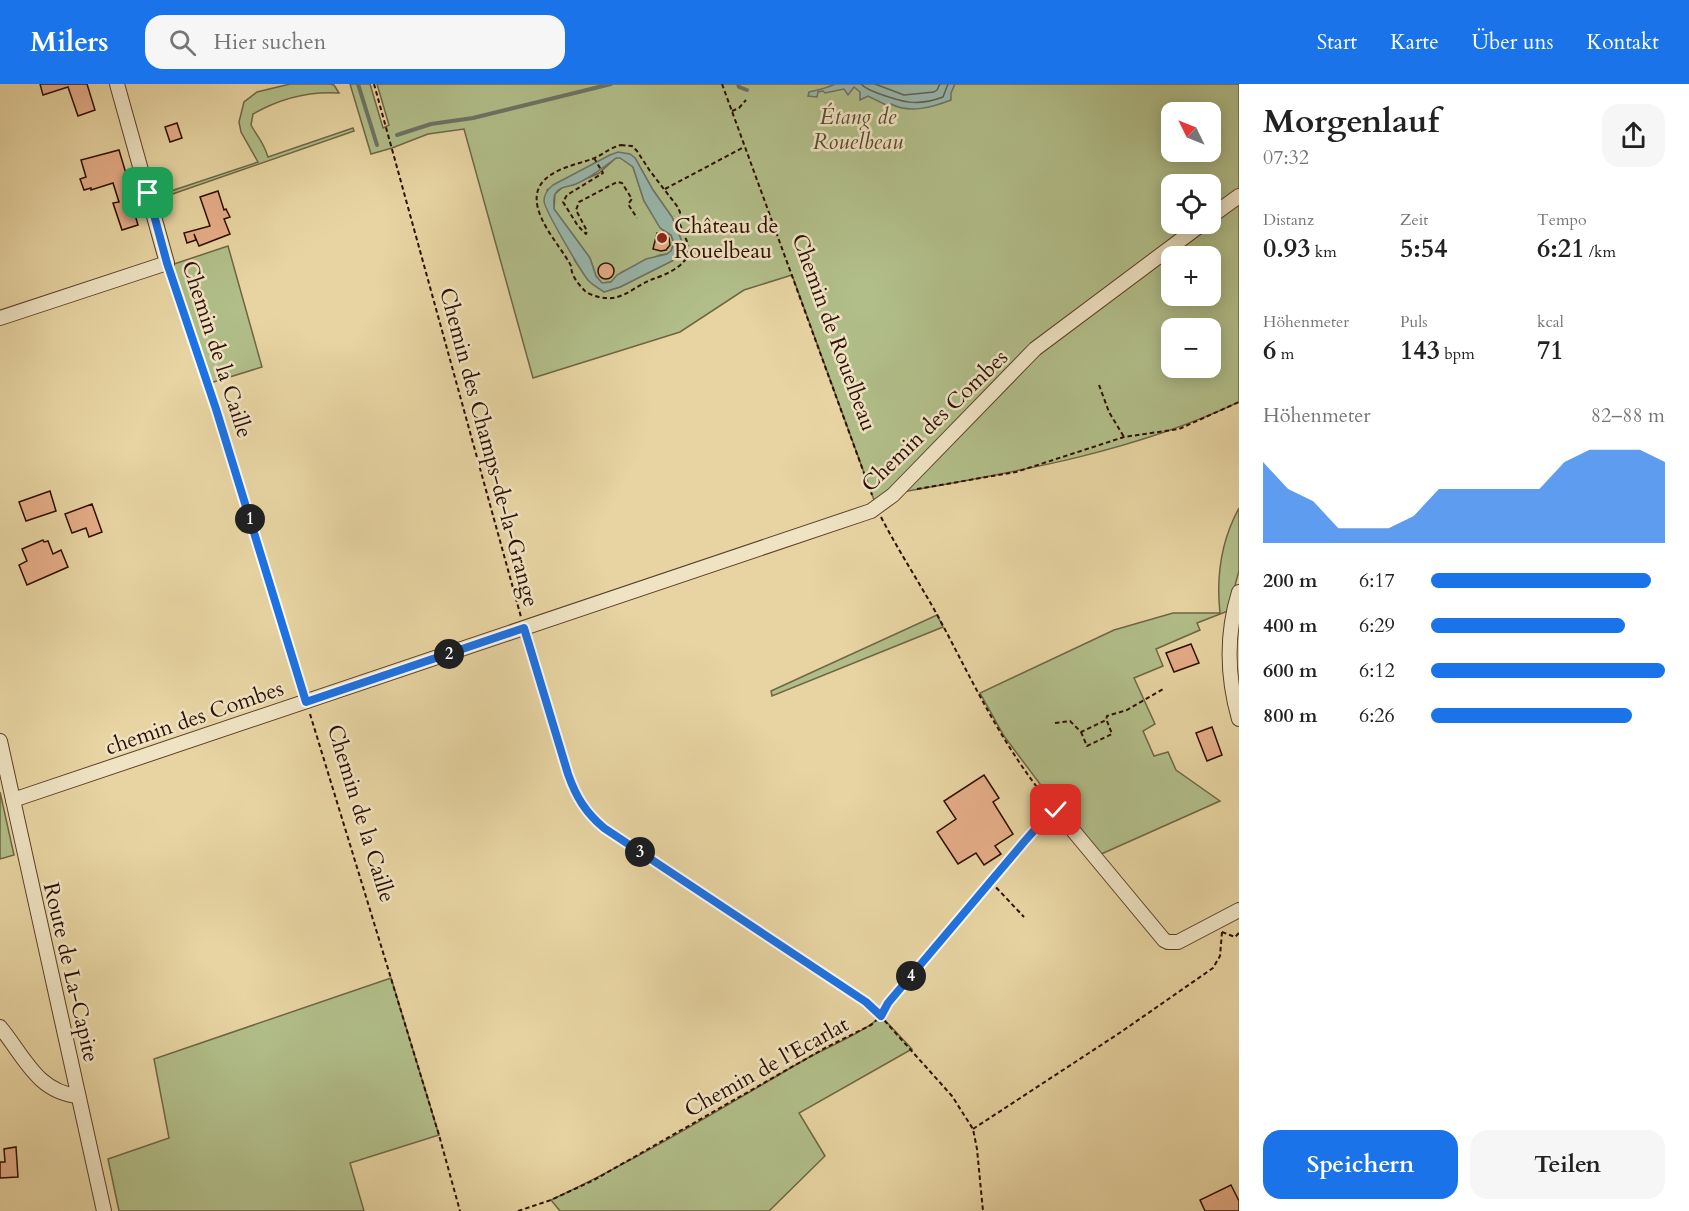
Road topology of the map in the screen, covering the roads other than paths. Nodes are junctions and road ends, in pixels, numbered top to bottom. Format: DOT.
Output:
graph roads {
  1 [pos="117,84"];
  2 [pos="1239,196"];
  3 [pos="1221,209"];
  4 [pos="1189,234"];
  5 [pos="0,318"];
  6 [pos="1239,592"];
  7 [pos="524,628"];
  8 [pos="1239,719"];
  9 [pos="0,741"];
  10 [pos="13,800"];
  11 [pos="1052,806"];
  12 [pos="1239,910"];
  13 [pos="0,1028"];
  14 [pos="78,1096"];
  15 [pos="104,1211"];
  1 -- 5 [label="street, Chemin de la Caille"];
  2 -- 3 [label="street"];
  4 -- 7 [label="street, Chemin des Combes"];
  6 -- 8 [label="street"];
  7 -- 10 [label="street, chemin des Combes"];
  9 -- 10 [label="street, Route de La-Capite"];
  10 -- 14 [label="street, Route de La-Capite"];
  11 -- 12 [label="street"];
  13 -- 14 [label="street"];
  14 -- 15 [label="street, Route de La-Capite"];
}
